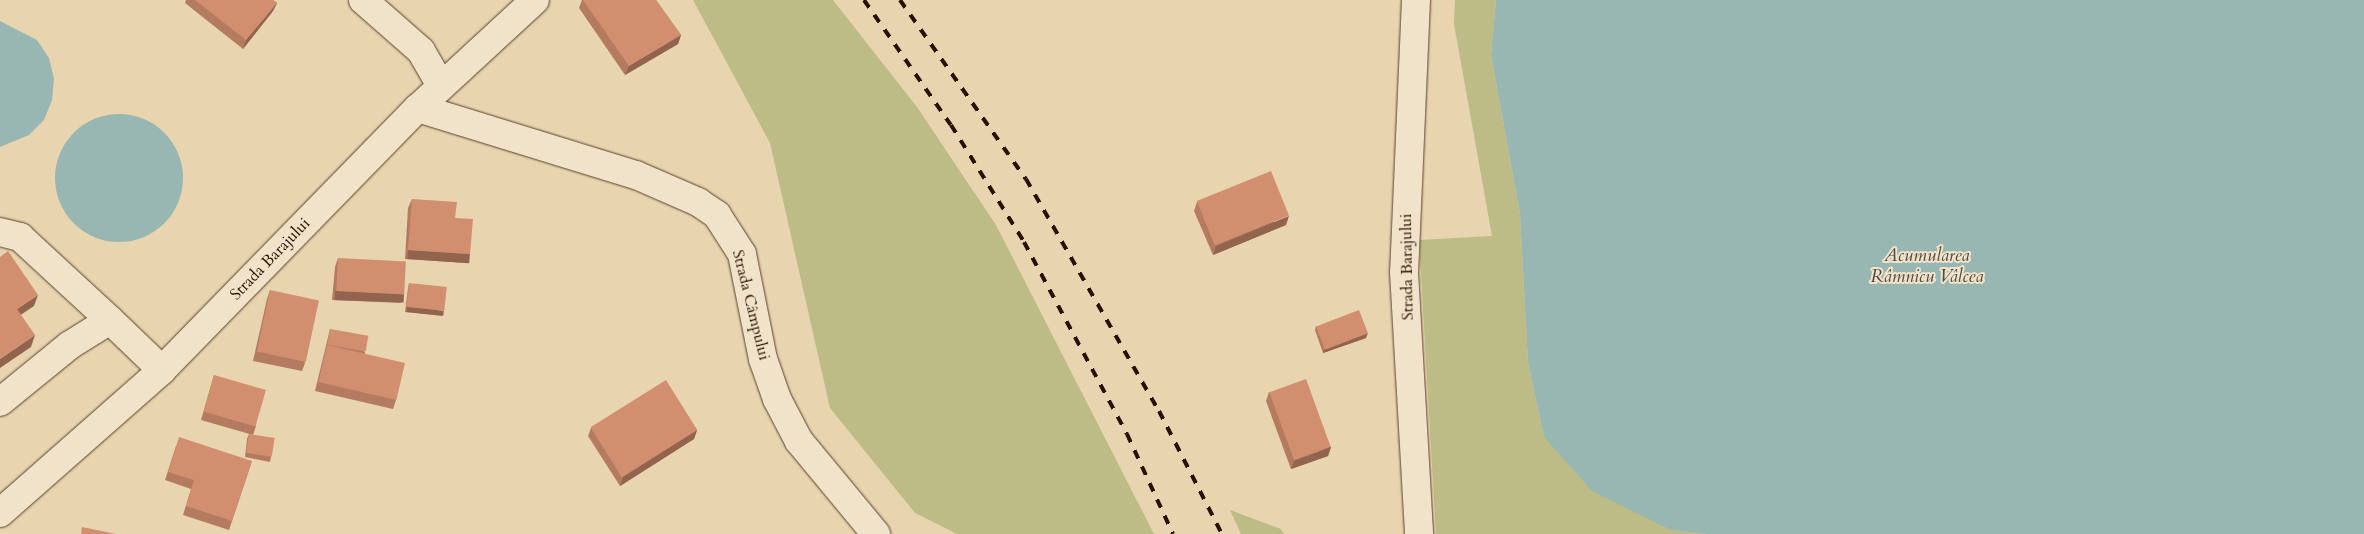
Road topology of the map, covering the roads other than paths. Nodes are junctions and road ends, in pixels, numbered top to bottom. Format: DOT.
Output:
graph roads {
  1 [pos="363,0"];
  2 [pos="535,0"];
  3 [pos="1416,0"];
  4 [pos="441,85"];
  5 [pos="418,108"];
  6 [pos="0,232"];
  7 [pos="110,320"];
  8 [pos="162,370"];
  9 [pos="0,402"];
  10 [pos="0,513"];
  11 [pos="876,534"];
  12 [pos="1419,534"];
  1 -- 4 [label="street"];
  2 -- 4 [label="street, Strada Barajului"];
  3 -- 12 [label="street, Strada Barajului"];
  4 -- 5 [label="street, Strada Barajului"];
  5 -- 8 [label="street, Strada Barajului"];
  5 -- 11 [label="street, Strada Câmpului"];
  6 -- 7 [label="street"];
  7 -- 8 [label="street"];
  7 -- 9 [label="street"];
  8 -- 10 [label="street, Strada Barajului"];
}
